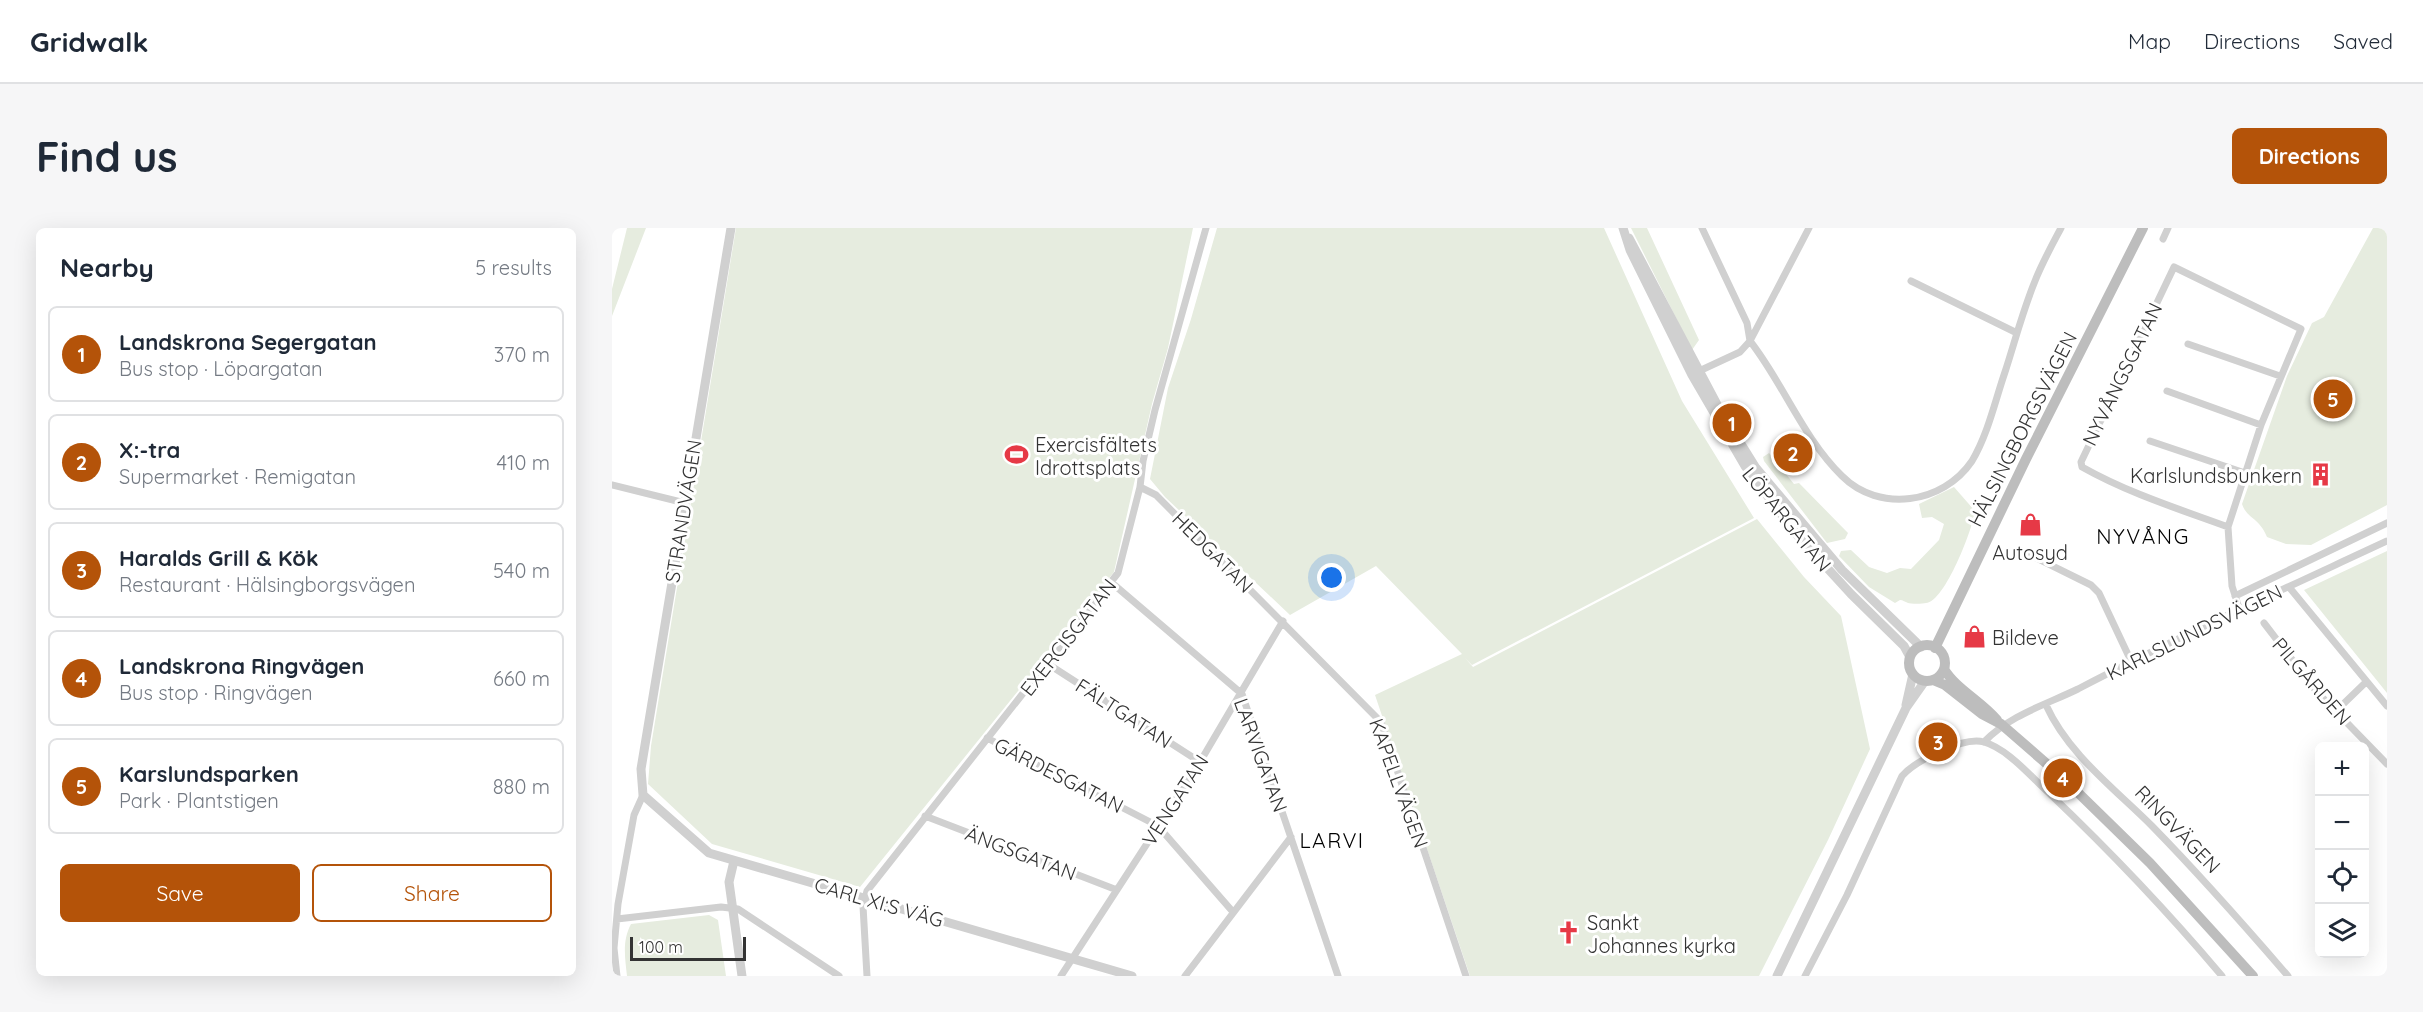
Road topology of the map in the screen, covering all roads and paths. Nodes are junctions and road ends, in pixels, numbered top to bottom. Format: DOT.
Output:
graph roads {
  1 [pos="731,228"];
  2 [pos="1206,228"];
  3 [pos="1702,228"];
  4 [pos="1809,228"];
  5 [pos="2061,228"];
  6 [pos="2143,228"];
  7 [pos="2168,228"];
  8 [pos="1624,231"];
  9 [pos="2163,239"];
  10 [pos="1911,281"];
  11 [pos="2017,333"];
  12 [pos="1750,341"];
  13 [pos="2188,344"];
  14 [pos="1695,373"];
  15 [pos="2280,376"];
  16 [pos="2167,391"];
  17 [pos="2261,425"];
  18 [pos="2150,441"];
  19 [pos="2245,473"];
  20 [pos="612,486"];
  21 [pos="1140,487"];
  22 [pos="685,503"];
  23 [pos="2387,523"];
  24 [pos="2228,527"];
  25 [pos="2387,541"];
  26 [pos="2020,550"];
  27 [pos="2307,561"];
  28 [pos="2314,575"];
  29 [pos="1113,583"];
  30 [pos="2289,587"];
  31 [pos="2235,596"];
  32 [pos="2240,611"];
  33 [pos="1283,621"];
  34 [pos="2264,623"];
  35 [pos="1921,647"];
  36 [pos="1935,648"];
  37 [pos="1910,657"];
  38 [pos="2131,661"];
  39 [pos="1048,664"];
  40 [pos="1944,669"];
  41 [pos="1913,674"];
  42 [pos="1929,680"];
  43 [pos="2365,683"];
  44 [pos="1242,694"];
  45 [pos="2046,705"];
  46 [pos="2387,706"];
  47 [pos="1906,708"];
  48 [pos="2336,711"];
  49 [pos="2001,724"];
  50 [pos="987,738"];
  51 [pos="1984,742"];
  52 [pos="1200,762"];
  53 [pos="2387,764"];
  54 [pos="644,795"];
  55 [pos="925,816"];
  56 [pos="1158,826"];
  57 [pos="1291,837"];
  58 [pos="734,861"];
  59 [pos="1117,890"];
  60 [pos="865,898"];
  61 [pos="732,907"];
  62 [pos="1233,912"];
  63 [pos="617,919"];
  64 [pos="1072,958"];
  65 [pos="617,976"];
  66 [pos="742,976"];
  67 [pos="839,976"];
  68 [pos="867,976"];
  69 [pos="1061,976"];
  70 [pos="1132,976"];
  71 [pos="1185,976"];
  72 [pos="1338,976"];
  73 [pos="1466,976"];
  74 [pos="1778,976"];
  75 [pos="1805,976"];
  76 [pos="2222,976"];
  77 [pos="2253,976"];
  78 [pos="2288,976"];
  1 -- 22 [label="street, STRANDVÄGEN"];
  2 -- 21 [label="street, EXERCISGATAN"];
  3 -- 12 [label="street"];
  4 -- 12 [label="street"];
  5 -- 11 [label="street"];
  6 -- 36 [label="main road, HÄLSINGBORGSVÄGEN"];
  7 -- 9 [label="street"];
  8 -- 14 [label="street, LÖPARGATAN"];
  10 -- 11 [label="street"];
  11 -- 12 [label="street"];
  12 -- 14 [label="street"];
  13 -- 15 [label="street"];
  14 -- 35 [label="street, LÖPARGATAN"];
  14 -- 37 [label="street, LÖPARGATAN"];
  15 -- 17 [label="street"];
  15 -- 24 [label="street, NYVÅNGSGATAN"];
  16 -- 17 [label="street"];
  17 -- 19 [label="street"];
  18 -- 19 [label="street"];
  19 -- 24 [label="street"];
  20 -- 22 [label="street"];
  21 -- 29 [label="street, EXERCISGATAN"];
  21 -- 33 [label="street, HEDGATAN"];
  22 -- 54 [label="street, STRANDVÄGEN"];
  23 -- 27 [label="street, KARLSLUNDSVÄGEN"];
  24 -- 31 [label="street"];
  25 -- 28 [label="street, KARLSLUNDSVÄGEN"];
  26 -- 38 [label="street"];
  27 -- 28 [label="street"];
  27 -- 31 [label="street, KARLSLUNDSVÄGEN"];
  28 -- 30 [label="street, KARLSLUNDSVÄGEN"];
  29 -- 39 [label="street, EXERCISGATAN"];
  29 -- 44 [label="street, LARVIGATAN"];
  30 -- 32 [label="street, KARLSLUNDSVÄGEN"];
  30 -- 43 [label="street"];
  31 -- 32 [label="street"];
  32 -- 38 [label="street, KARLSLUNDSVÄGEN"];
  33 -- 44 [label="street, VENGATAN"];
  33 -- 73 [label="street, KAPELLVÄGEN"];
  34 -- 48 [label="street, PILGÅRDEN"];
  35 -- 36 [label="main road"];
  35 -- 37 [label="main road"];
  36 -- 40 [label="main road"];
  37 -- 41 [label="main road"];
  38 -- 45 [label="street, KARLSLUNDSVÄGEN"];
  39 -- 50 [label="street, EXERCISGATAN"];
  39 -- 52 [label="street, FÄLTGATAN"];
  40 -- 42 [label="main road"];
  40 -- 49 [label="main road"];
  41 -- 42 [label="main road"];
  41 -- 47 [label="street"];
  42 -- 47 [label="street"];
  42 -- 49 [label="main road"];
  43 -- 46 [label="street"];
  43 -- 48 [label="street"];
  44 -- 52 [label="street, VENGATAN"];
  44 -- 57 [label="street, LARVIGATAN"];
  45 -- 49 [label="street, KARLSLUNDSVÄGEN"];
  45 -- 78 [label="street, RINGVÄGEN"];
  47 -- 74 [label="street"];
  48 -- 53 [label="street, PILGÅRDEN"];
  49 -- 51 [label="street"];
  49 -- 77 [label="main road"];
  50 -- 55 [label="street, EXERCISGATAN"];
  50 -- 56 [label="street, GÄRDESGATAN"];
  51 -- 75 [label="street"];
  51 -- 76 [label="street"];
  52 -- 56 [label="street, VENGATAN"];
  54 -- 58 [label="street, CARL XI:S VÄG"];
  54 -- 63 [label="street"];
  55 -- 59 [label="street, ÄNGSGATAN"];
  55 -- 60 [label="street, EXERCISGATAN"];
  56 -- 59 [label="street, VENGATAN"];
  56 -- 62 [label="street, GÄRDESGATAN"];
  57 -- 62 [label="street"];
  57 -- 72 [label="street, LARVIGATAN"];
  58 -- 60 [label="street, CARL XI:S VÄG"];
  58 -- 61 [label="street"];
  59 -- 64 [label="street, VENGATAN"];
  60 -- 64 [label="street, CARL XI:S VÄG"];
  60 -- 68 [label="street"];
  61 -- 63 [label="street"];
  61 -- 66 [label="street"];
  61 -- 67 [label="street"];
  62 -- 71 [label="street"];
  63 -- 65 [label="street"];
  64 -- 69 [label="street, VENGATAN"];
  64 -- 70 [label="street, CARL XI:S VÄG"];
}
